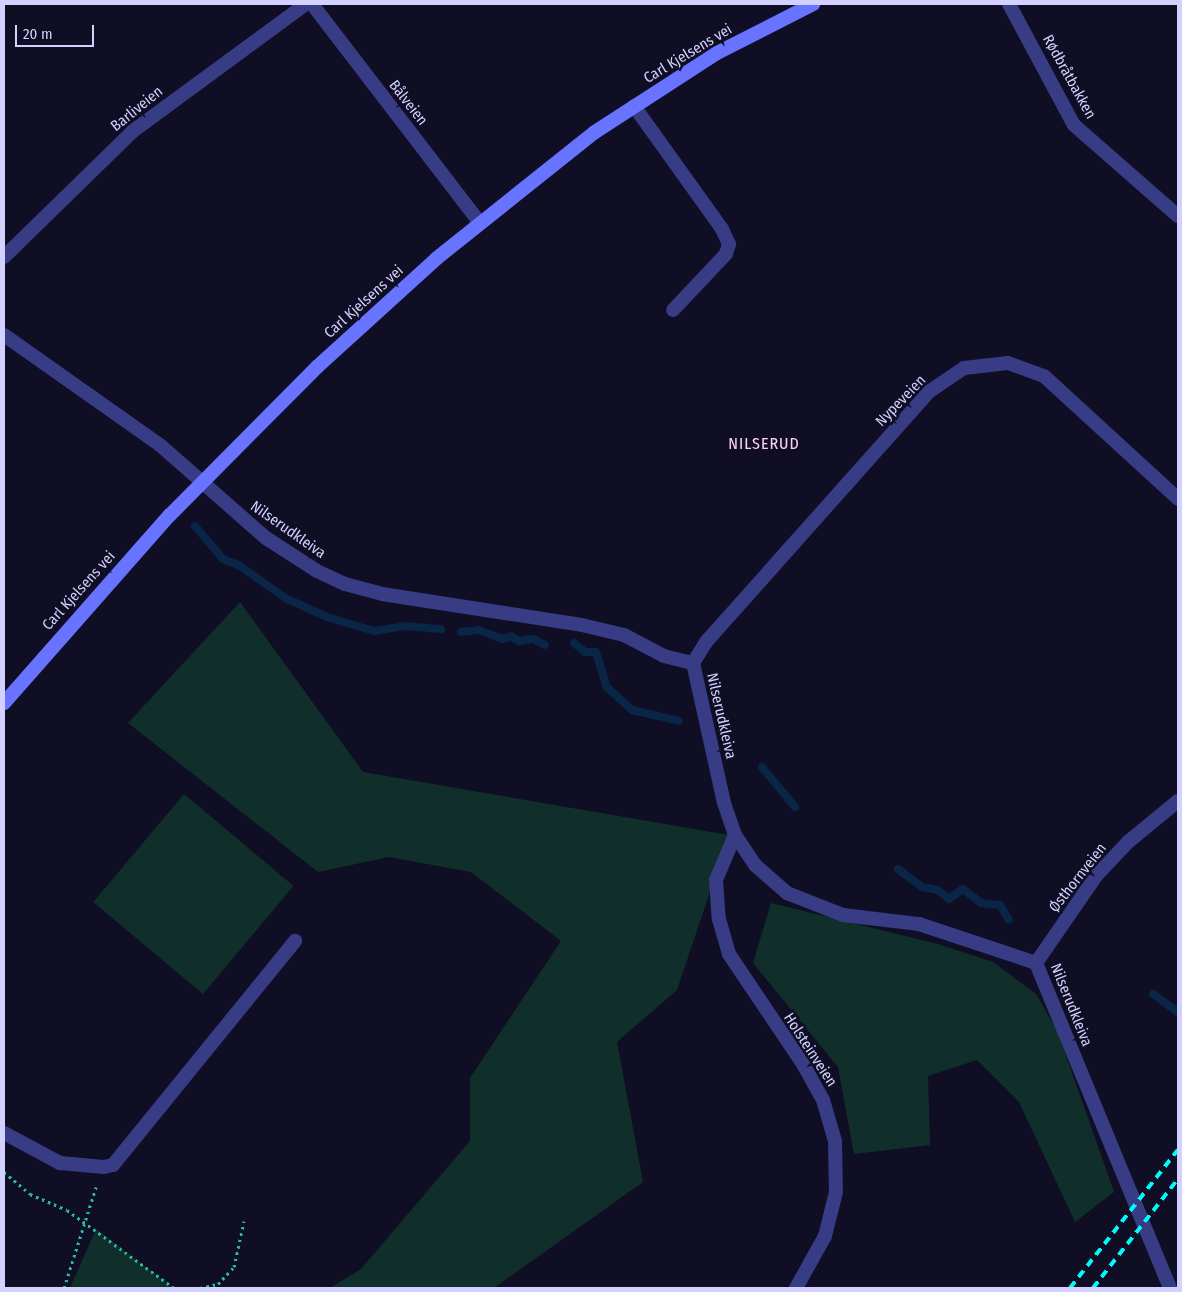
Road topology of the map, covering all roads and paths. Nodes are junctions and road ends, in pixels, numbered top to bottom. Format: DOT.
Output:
graph roads {
  1 [pos="306,4"];
  2 [pos="312,4"];
  3 [pos="813,4"];
  4 [pos="1009,4"];
  5 [pos="634,106"];
  6 [pos="1178,216"];
  7 [pos="480,222"];
  8 [pos="4,257"];
  9 [pos="673,310"];
  10 [pos="4,335"];
  11 [pos="202,482"];
  12 [pos="1178,499"];
  13 [pos="693,663"];
  14 [pos="4,703"];
  15 [pos="1178,801"];
  16 [pos="735,835"];
  17 [pos="295,941"];
  18 [pos="1036,963"];
  19 [pos="4,1133"];
  20 [pos="104,1167"];
  21 [pos="4,1172"];
  22 [pos="244,1221"];
  23 [pos="85,1224"];
  24 [pos="64,1288"];
  25 [pos="174,1288"];
  26 [pos="200,1288"];
  27 [pos="796,1288"];
  28 [pos="1170,1288"];
  1 -- 8 [label="street, Barliveien"];
  2 -- 7 [label="street, Bålveien"];
  3 -- 5 [label="main road, Carl Kjelsens vei"];
  4 -- 6 [label="street, Rødbråtbakken"];
  5 -- 7 [label="main road, Carl Kjelsens vei"];
  5 -- 9 [label="street"];
  7 -- 11 [label="main road, Carl Kjelsens vei"];
  10 -- 11 [label="street, Nilserudkleiva"];
  11 -- 13 [label="street, Nilserudkleiva"];
  11 -- 14 [label="main road, Carl Kjelsens vei"];
  12 -- 13 [label="street, Nypeveien"];
  13 -- 16 [label="street, Nilserudkleiva"];
  15 -- 18 [label="street, Østhornveien"];
  16 -- 18 [label="street, Nilserudkleiva"];
  16 -- 27 [label="street, Holsteinveien"];
  17 -- 20 [label="street"];
  18 -- 28 [label="street, Nilserudkleiva"];
  19 -- 20 [label="street"];
  20 -- 23 [label="path"];
  21 -- 23 [label="path"];
  22 -- 26 [label="path"];
  23 -- 24 [label="path"];
  23 -- 25 [label="path"];
}
